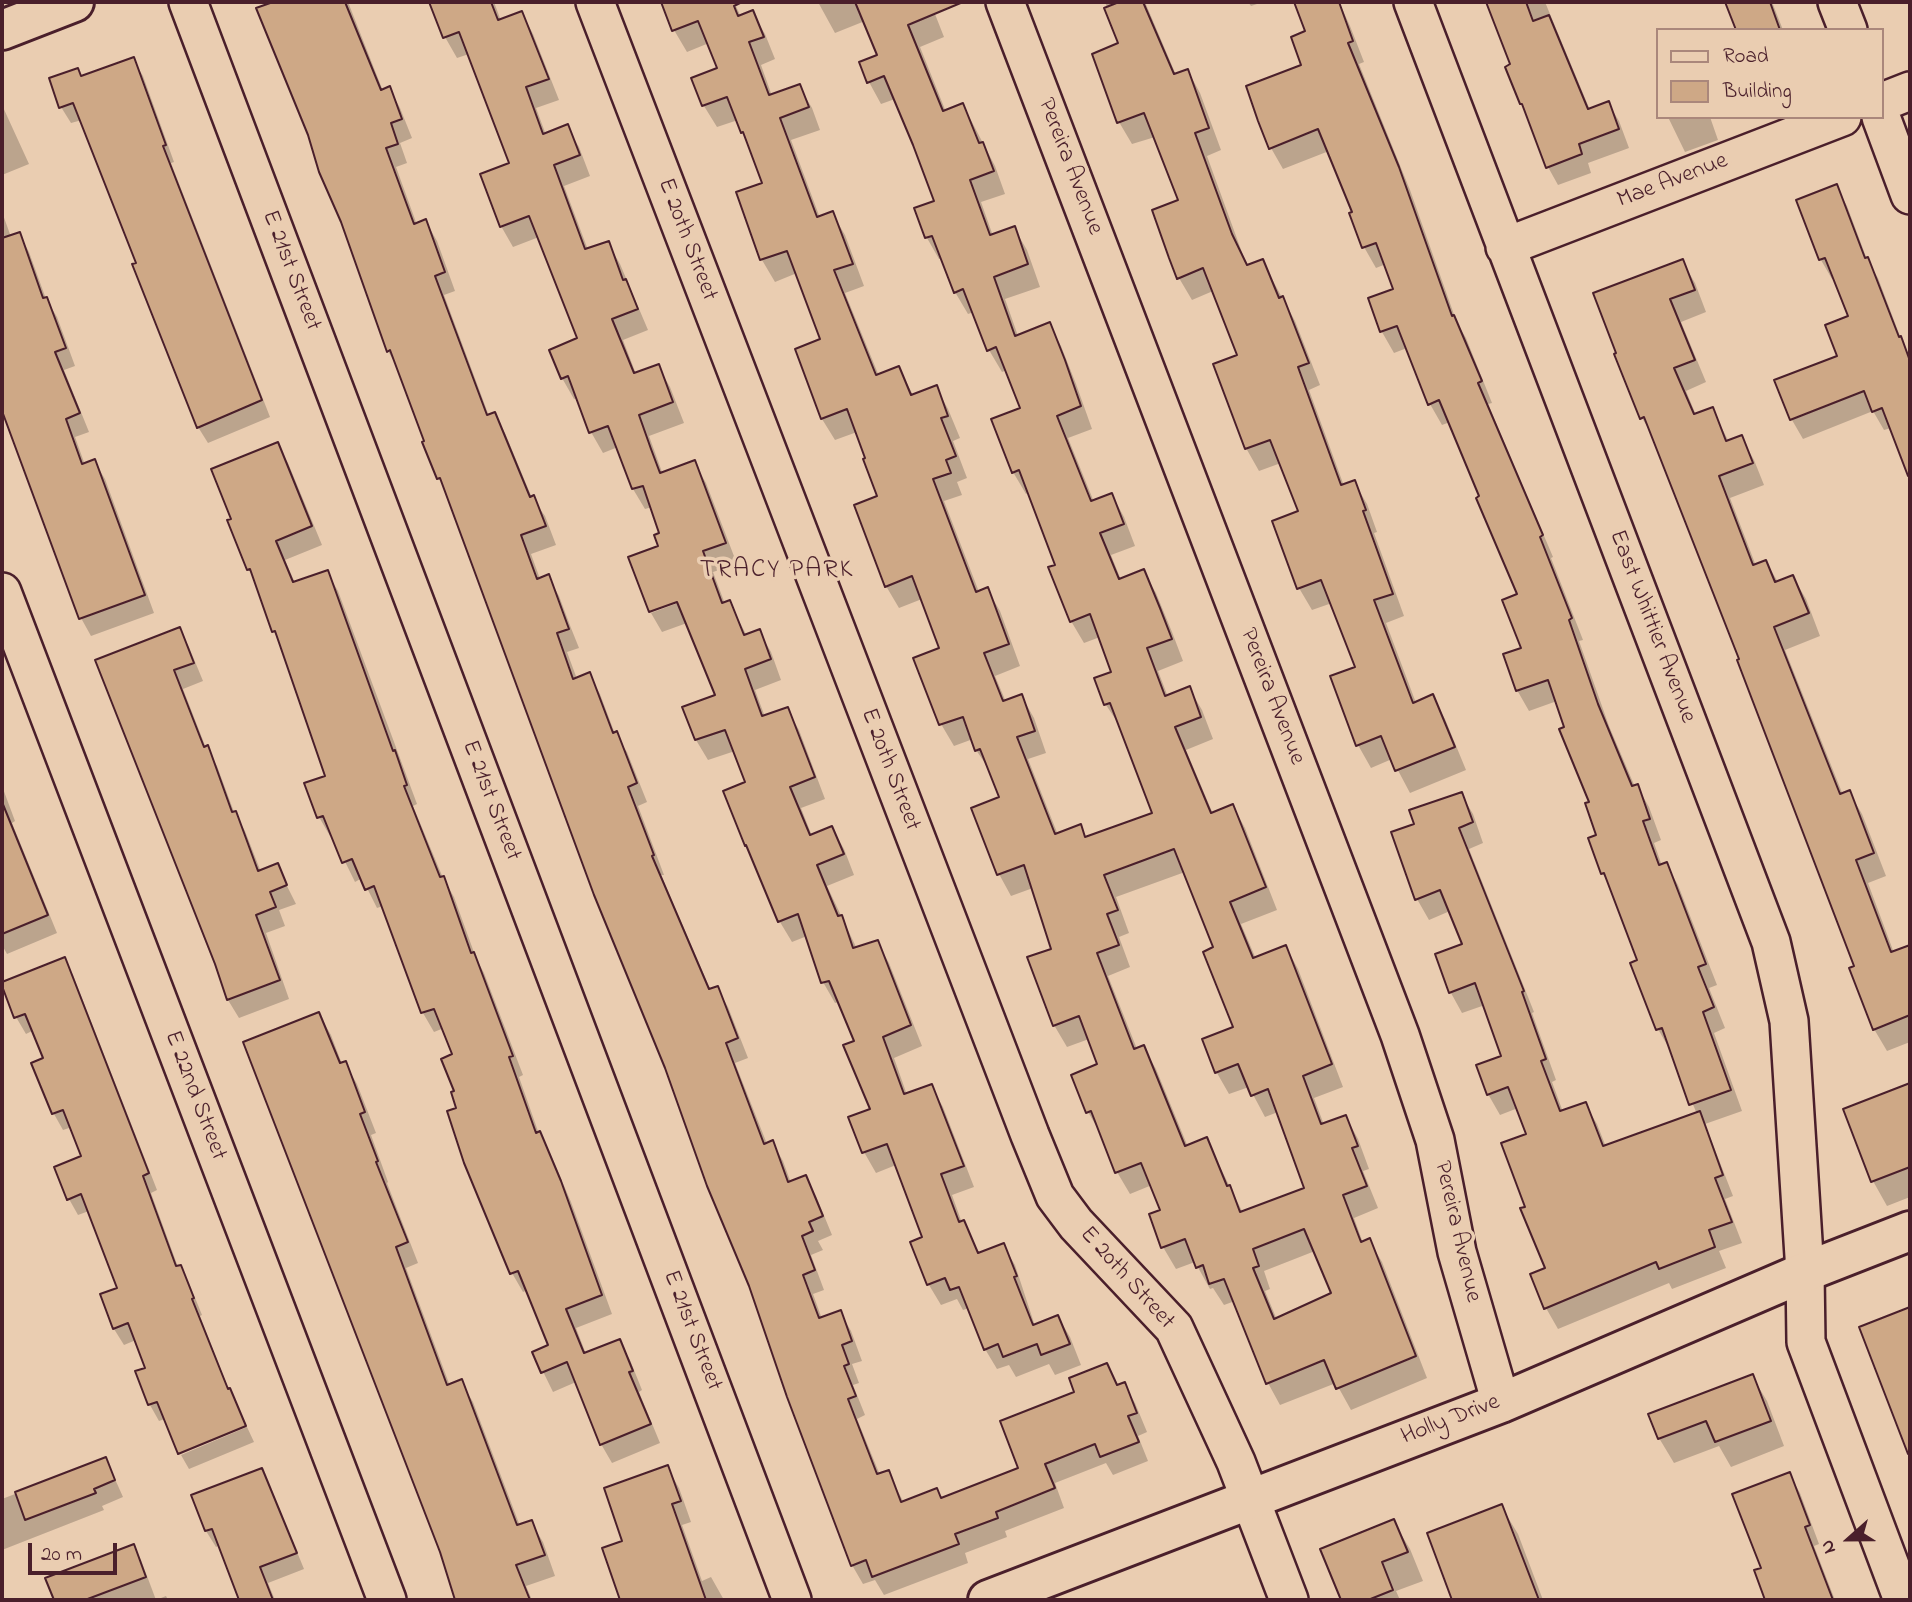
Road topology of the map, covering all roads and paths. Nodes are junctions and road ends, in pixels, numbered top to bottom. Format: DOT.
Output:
graph roads {
  1 [pos="74,2"];
  2 [pos="188,2"];
  3 [pos="595,2"];
  4 [pos="1005,2"];
  5 [pos="1413,2"];
  6 [pos="1837,2"];
  7 [pos="1846,28"];
  8 [pos="2,30"];
  9 [pos="1910,90"];
  10 [pos="1884,101"];
  11 [pos="1837,119"];
  12 [pos="1882,119"];
  13 [pos="1910,195"];
  14 [pos="1505,247"];
  15 [pos="2,592"];
  16 [pos="1910,1231"];
  17 [pos="1805,1272"];
  18 [pos="1500,1403"];
  19 [pos="1249,1499"];
  20 [pos="387,1600"];
  21 [pos="792,1600"];
  22 [pos="988,1600"];
  23 [pos="1289,1600"];
  24 [pos="1903,1600"];
  1 -- 8 [label="street"];
  2 -- 21 [label="street, E 21st Street"];
  3 -- 19 [label="street, E 20th Street"];
  4 -- 18 [label="street, Pereira Avenue"];
  5 -- 14 [label="street, East Whittier Avenue"];
  6 -- 7 [label="street"];
  9 -- 10 [label="street"];
  11 -- 14 [label="street, Mae Avenue"];
  12 -- 13 [label="street"];
  14 -- 17 [label="street, East Whittier Avenue"];
  15 -- 20 [label="street, E 22nd Street"];
  16 -- 17 [label="street, Holly Drive"];
  17 -- 18 [label="street, Holly Drive"];
  17 -- 24 [label="street, East Whittier Avenue"];
  18 -- 19 [label="street, Holly Drive"];
  19 -- 22 [label="street, Holly Drive"];
  19 -- 23 [label="street, E 20th Street"];
}
